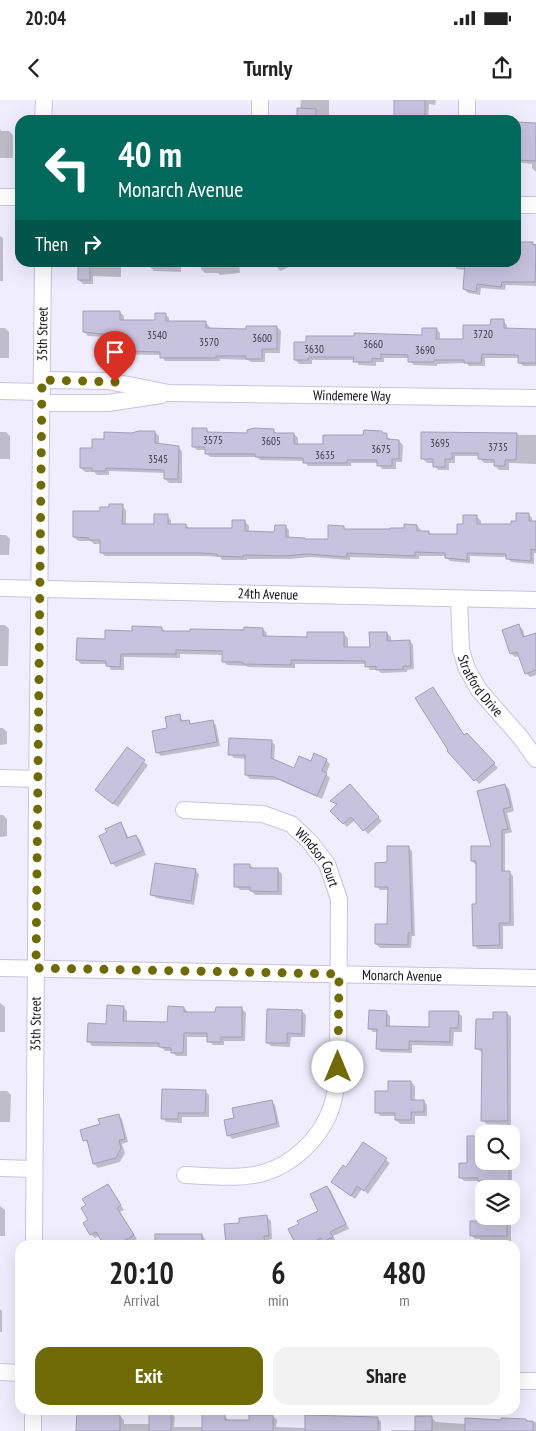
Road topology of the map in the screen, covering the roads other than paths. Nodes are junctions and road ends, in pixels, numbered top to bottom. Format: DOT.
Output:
graph roads {
  1 [pos="44,100"];
  2 [pos="260,100"];
  3 [pos="467,100"];
  4 [pos="43,115"];
  5 [pos="260,115"];
  6 [pos="467,115"];
  7 [pos="0,197"];
  8 [pos="15,197"];
  9 [pos="521,205"];
  10 [pos="536,205"];
  11 [pos="42,267"];
  12 [pos="0,391"];
  13 [pos="42,392"];
  14 [pos="169,393"];
  15 [pos="536,398"];
  16 [pos="0,588"];
  17 [pos="40,588"];
  18 [pos="459,598"];
  19 [pos="536,600"];
  20 [pos="536,759"];
  21 [pos="0,778"];
  22 [pos="37,779"];
  23 [pos="184,810"];
  24 [pos="0,968"];
  25 [pos="36,968"];
  26 [pos="339,974"];
  27 [pos="536,978"];
  28 [pos="0,1168"];
  29 [pos="34,1169"];
  30 [pos="185,1176"];
  31 [pos="34,1240"];
  32 [pos="0,1372"];
  33 [pos="15,1372"];
  34 [pos="520,1381"];
  35 [pos="536,1382"];
  36 [pos="33,1415"];
  37 [pos="33,1431"];
  1 -- 4 [label="street"];
  2 -- 5 [label="street"];
  3 -- 6 [label="street"];
  7 -- 8 [label="street"];
  9 -- 10 [label="street"];
  11 -- 13 [label="street, 35th Street"];
  12 -- 13 [label="street"];
  13 -- 14 [label="street, Windemere Way"];
  13 -- 14 [label="street, Windemere Way"];
  13 -- 17 [label="street, 35th Street"];
  14 -- 15 [label="street, Windemere Way"];
  16 -- 17 [label="street, 24th Avenue"];
  17 -- 18 [label="street, 24th Avenue"];
  17 -- 22 [label="street, 35th Street"];
  18 -- 19 [label="street, 24th Avenue"];
  18 -- 20 [label="street, Stratford Drive"];
  21 -- 22 [label="street"];
  22 -- 25 [label="street, 35th Street"];
  23 -- 26 [label="street, Windsor Court"];
  24 -- 25 [label="street, Monarch Avenue"];
  25 -- 26 [label="street, Monarch Avenue"];
  25 -- 29 [label="street, 35th Street"];
  26 -- 27 [label="street, Monarch Avenue"];
  26 -- 30 [label="street, Windsor Court"];
  28 -- 29 [label="street"];
  29 -- 31 [label="street, 35th Street"];
  32 -- 33 [label="street"];
  34 -- 35 [label="street"];
  36 -- 37 [label="street"];
}
